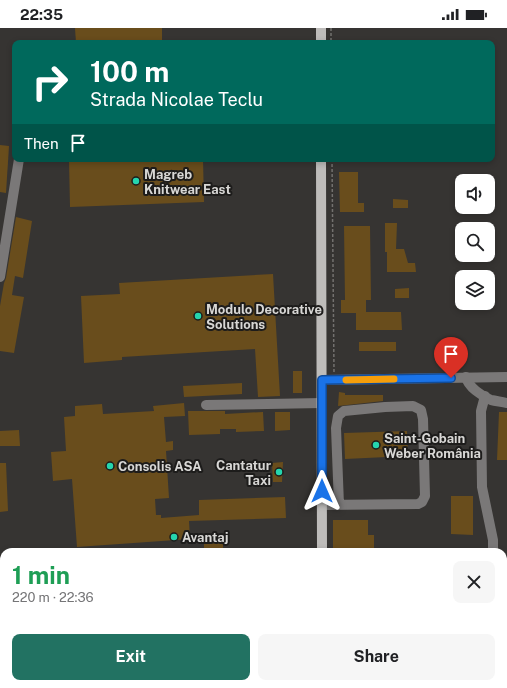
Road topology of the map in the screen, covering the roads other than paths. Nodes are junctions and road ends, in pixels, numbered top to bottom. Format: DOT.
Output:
graph roads {
  1 [pos="321,28"];
  2 [pos="321,40"];
  3 [pos="19,162"];
  4 [pos="321,162"];
  5 [pos="0,277"];
  6 [pos="466,377"];
  7 [pos="507,377"];
  8 [pos="322,380"];
  9 [pos="485,396"];
  10 [pos="322,403"];
  11 [pos="507,403"];
  12 [pos="206,405"];
  13 [pos="322,505"];
  14 [pos="339,505"];
  15 [pos="322,548"];
  16 [pos="492,548"];
  1 -- 2 [label="main road"];
  3 -- 5 [label="street"];
  4 -- 8 [label="main road"];
  6 -- 7 [label="street"];
  6 -- 8 [label="street"];
  6 -- 9 [label="street"];
  8 -- 10 [label="main road"];
  9 -- 11 [label="street"];
  9 -- 16 [label="street"];
  10 -- 12 [label="street"];
  10 -- 13 [label="main road"];
  13 -- 14 [label="street"];
  13 -- 15 [label="main road"];
  14 -- 14 [label="street"];
}
